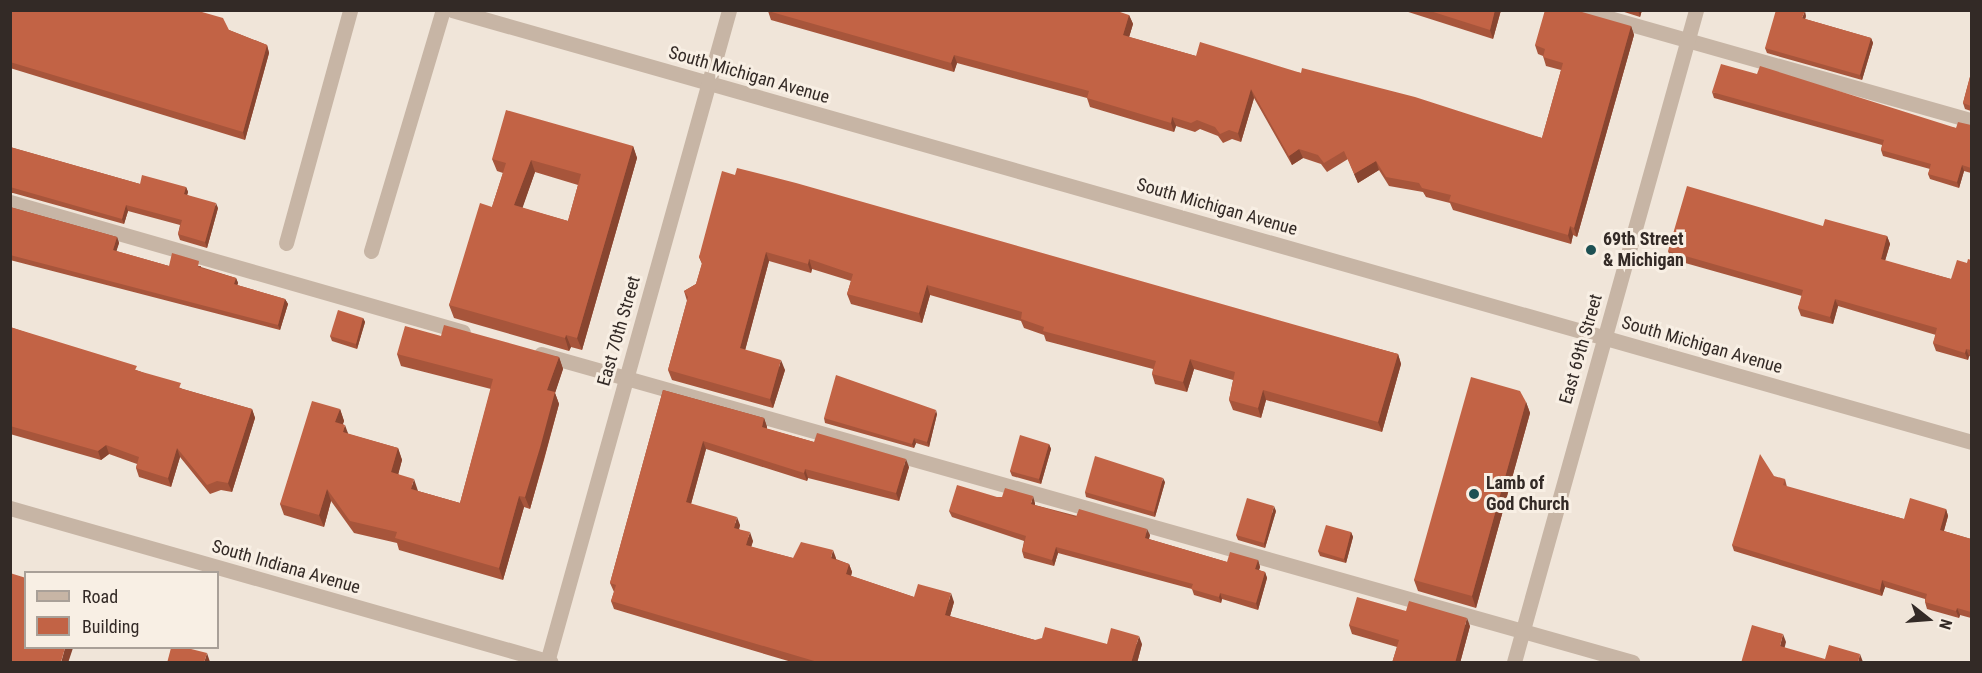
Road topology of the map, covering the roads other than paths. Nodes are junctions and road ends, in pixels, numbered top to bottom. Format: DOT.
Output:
graph roads {
  1 [pos="350,10"];
  2 [pos="443,10"];
  3 [pos="452,10"];
  4 [pos="729,10"];
  5 [pos="1581,10"];
  6 [pos="1696,10"];
  7 [pos="1688,41"];
  8 [pos="708,84"];
  9 [pos="1971,121"];
  10 [pos="10,202"];
  11 [pos="286,243"];
  12 [pos="371,251"];
  13 [pos="480,336"];
  14 [pos="1604,337"];
  15 [pos="525,349"];
  16 [pos="626,379"];
  17 [pos="1971,442"];
  18 [pos="10,508"];
  19 [pos="1522,632"];
  20 [pos="549,662"];
  21 [pos="1514,663"];
  22 [pos="1632,663"];
  1 -- 11 [label="street"];
  2 -- 12 [label="street"];
  3 -- 8 [label="street, South Michigan Avenue"];
  4 -- 8 [label="street, East 70th Street"];
  5 -- 7 [label="street"];
  6 -- 7 [label="street, East 69th Street"];
  7 -- 9 [label="street"];
  7 -- 14 [label="street, East 69th Street"];
  8 -- 14 [label="street, South Michigan Avenue"];
  8 -- 16 [label="street, East 70th Street"];
  10 -- 13 [label="street"];
  14 -- 17 [label="street, South Michigan Avenue"];
  14 -- 19 [label="street, East 69th Street"];
  15 -- 16 [label="street"];
  16 -- 19 [label="street"];
  16 -- 20 [label="street, East 70th Street"];
  18 -- 20 [label="street, South Indiana Avenue"];
  19 -- 21 [label="street, East 69th Street"];
  19 -- 22 [label="street"];
}
